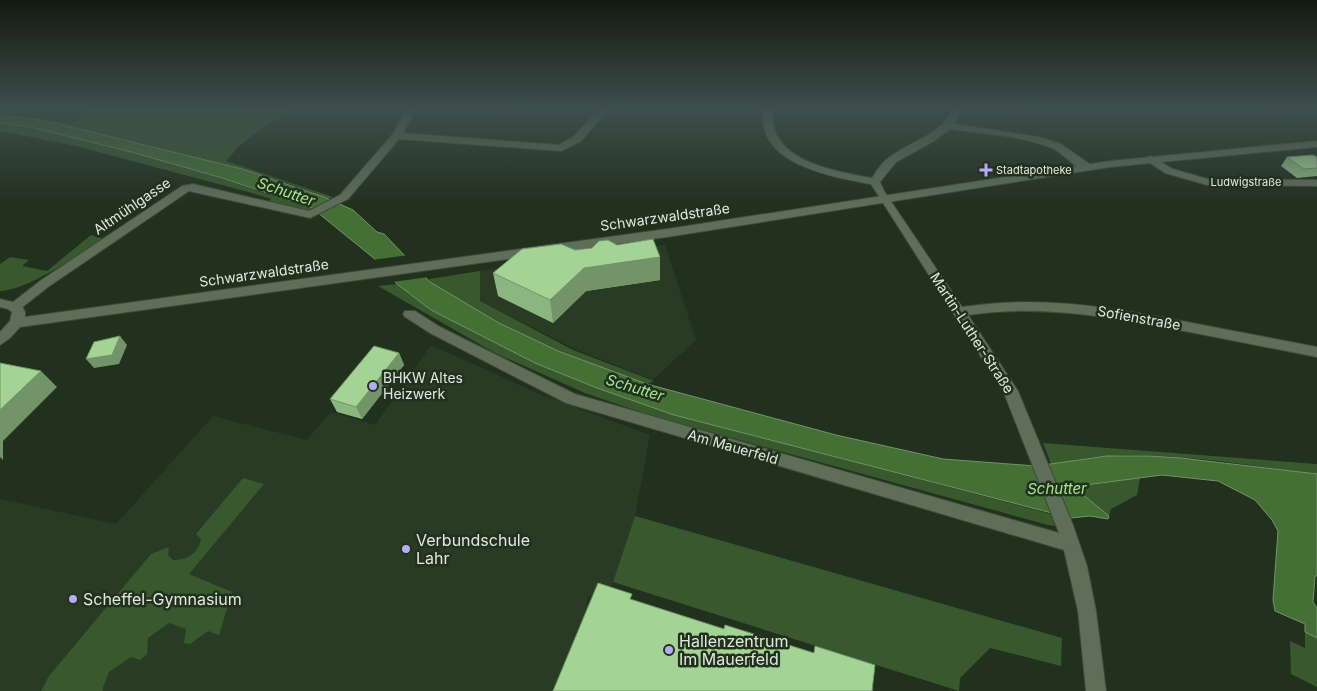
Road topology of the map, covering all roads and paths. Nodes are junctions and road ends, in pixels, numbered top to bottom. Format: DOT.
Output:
graph roads {
  1 [pos="392,140"];
  2 [pos="450,140"];
  3 [pos="575,140"];
  4 [pos="776,140"];
  5 [pos="926,140"];
  6 [pos="1039,140"];
  7 [pos="1317,144"];
  8 [pos="1152,159"];
  9 [pos="1087,167"];
  10 [pos="875,182"];
  11 [pos="1317,183"];
  12 [pos="885,200"];
  13 [pos="0,303"];
  14 [pos="14,306"];
  15 [pos="958,312"];
  16 [pos="410,314"];
  17 [pos="17,323"];
  18 [pos="0,340"];
  19 [pos="1317,352"];
  20 [pos="1071,544"];
  21 [pos="1096,691"];
  1 -- 14 [label="street, Altmühlgasse"];
  2 -- 3 [label="street"];
  4 -- 10 [label="street"];
  5 -- 10 [label="street"];
  6 -- 9 [label="street"];
  7 -- 8 [label="street, Schwarzwaldstraße"];
  8 -- 9 [label="street, Schwarzwaldstraße"];
  8 -- 11 [label="street, Ludwigstraße"];
  9 -- 12 [label="street, Schwarzwaldstraße"];
  10 -- 12 [label="street, Martin-Luther-Straße"];
  12 -- 15 [label="street, Martin-Luther-Straße"];
  12 -- 17 [label="street, Schwarzwaldstraße"];
  13 -- 14 [label="street"];
  14 -- 17 [label="street"];
  15 -- 19 [label="street, Sofienstraße"];
  15 -- 20 [label="street, Martin-Luther-Straße"];
  16 -- 20 [label="street, Am Mauerfeld"];
  17 -- 18 [label="street"];
  20 -- 21 [label="street, Martin-Luther-Straße"];
}
